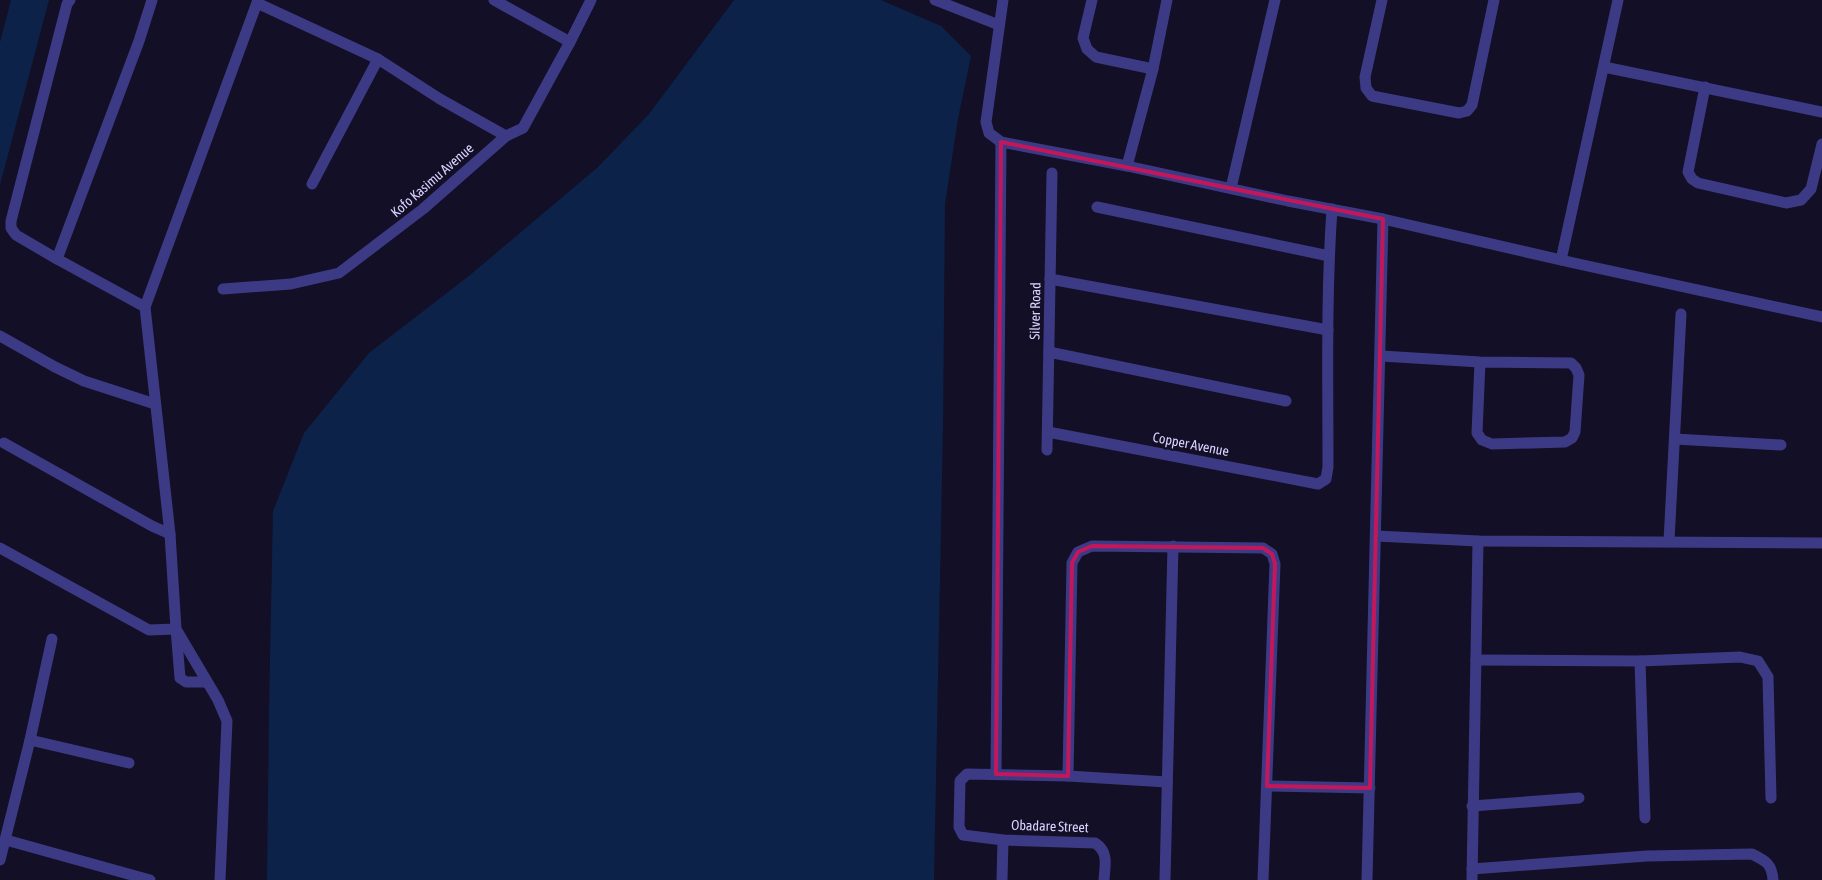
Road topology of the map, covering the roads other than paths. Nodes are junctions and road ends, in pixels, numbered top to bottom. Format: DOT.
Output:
graph roads {
  1 [pos="70,0"];
  2 [pos="152,0"];
  3 [pos="494,0"];
  4 [pos="591,0"];
  5 [pos="935,0"];
  6 [pos="1003,0"];
  7 [pos="1092,0"];
  8 [pos="1168,0"];
  9 [pos="1275,0"];
  10 [pos="1382,0"];
  11 [pos="1494,0"];
  12 [pos="1618,0"];
  13 [pos="258,1"];
  14 [pos="999,25"];
  15 [pos="570,42"];
  16 [pos="378,59"];
  17 [pos="1604,67"];
  18 [pos="1154,70"];
  19 [pos="1705,87"];
  20 [pos="1822,112"];
  21 [pos="506,136"];
  22 [pos="1001,142"];
  23 [pos="1822,144"];
  24 [pos="1127,166"];
  25 [pos="1052,173"];
  26 [pos="312,184"];
  27 [pos="1231,188"];
  28 [pos="1098,207"];
  29 [pos="1332,209"];
  30 [pos="1383,219"];
  31 [pos="1329,256"];
  32 [pos="57,259"];
  33 [pos="1561,260"];
  34 [pos="1050,279"];
  35 [pos="224,289"];
  36 [pos="145,307"];
  37 [pos="1681,314"];
  38 [pos="1822,317"];
  39 [pos="1328,330"];
  40 [pos="0,336"];
  41 [pos="1049,352"];
  42 [pos="1381,356"];
  43 [pos="1480,362"];
  44 [pos="1286,401"];
  45 [pos="155,404"];
  46 [pos="1048,432"];
  47 [pos="1675,439"];
  48 [pos="4,443"];
  49 [pos="1781,445"];
  50 [pos="1047,450"];
  51 [pos="170,534"];
  52 [pos="1376,536"];
  53 [pos="1478,541"];
  54 [pos="1669,541"];
  55 [pos="1822,543"];
  56 [pos="1173,546"];
  57 [pos="0,548"];
  58 [pos="176,629"];
  59 [pos="52,639"];
  60 [pos="1476,660"];
  61 [pos="1640,661"];
  62 [pos="207,682"];
  63 [pos="30,740"];
  64 [pos="129,763"];
  65 [pos="996,774"];
  66 [pos="1068,776"];
  67 [pos="1167,782"];
  68 [pos="1267,786"];
  69 [pos="1370,788"];
  70 [pos="1579,798"];
  71 [pos="1770,798"];
  72 [pos="1472,806"];
  73 [pos="1645,818"];
  74 [pos="6,840"];
  75 [pos="1003,840"];
  76 [pos="0,860"];
  77 [pos="1472,875"];
  78 [pos="150,880"];
  79 [pos="220,880"];
  80 [pos="1002,880"];
  81 [pos="1104,880"];
  82 [pos="1165,880"];
  83 [pos="1263,880"];
  84 [pos="1366,880"];
  85 [pos="1773,880"];
  1 -- 32 [label="street"];
  2 -- 32 [label="street"];
  3 -- 15 [label="street"];
  4 -- 15 [label="street, Kofo Kasimu Avenue"];
  5 -- 14 [label="street"];
  6 -- 14 [label="street"];
  7 -- 18 [label="street"];
  8 -- 18 [label="street"];
  9 -- 27 [label="street"];
  10 -- 11 [label="street"];
  12 -- 17 [label="street"];
  13 -- 16 [label="street"];
  13 -- 36 [label="street"];
  14 -- 22 [label="street"];
  15 -- 21 [label="street, Kofo Kasimu Avenue"];
  16 -- 21 [label="street"];
  16 -- 26 [label="street"];
  17 -- 19 [label="street"];
  17 -- 33 [label="street"];
  18 -- 24 [label="street"];
  19 -- 20 [label="street"];
  19 -- 23 [label="street"];
  21 -- 35 [label="street, Kofo Kasimu Avenue"];
  22 -- 24 [label="street"];
  22 -- 65 [label="street"];
  24 -- 27 [label="street"];
  25 -- 34 [label="street, Silver Road"];
  27 -- 29 [label="street"];
  28 -- 31 [label="street"];
  29 -- 30 [label="street"];
  29 -- 31 [label="street"];
  30 -- 33 [label="street"];
  30 -- 42 [label="street"];
  31 -- 39 [label="street"];
  32 -- 36 [label="street"];
  33 -- 38 [label="street"];
  34 -- 39 [label="street"];
  34 -- 41 [label="street, Silver Road"];
  36 -- 45 [label="street"];
  37 -- 47 [label="street"];
  39 -- 46 [label="street, Copper Avenue"];
  40 -- 45 [label="street"];
  41 -- 44 [label="street"];
  41 -- 46 [label="street, Silver Road"];
  42 -- 43 [label="street"];
  42 -- 52 [label="street"];
  43 -- 43 [label="street"];
  45 -- 51 [label="street"];
  46 -- 50 [label="street, Silver Road"];
  47 -- 49 [label="street"];
  47 -- 54 [label="street"];
  48 -- 51 [label="street"];
  51 -- 58 [label="street"];
  52 -- 53 [label="street"];
  52 -- 69 [label="street"];
  53 -- 54 [label="street"];
  53 -- 60 [label="street"];
  54 -- 55 [label="street"];
  56 -- 66 [label="street"];
  56 -- 67 [label="street"];
  56 -- 68 [label="street"];
  57 -- 58 [label="street"];
  58 -- 62 [label="street"];
  58 -- 62 [label="street"];
  59 -- 63 [label="street"];
  60 -- 61 [label="street"];
  60 -- 72 [label="street"];
  61 -- 71 [label="street"];
  61 -- 73 [label="street"];
  62 -- 79 [label="street"];
  63 -- 64 [label="street"];
  63 -- 74 [label="street"];
  65 -- 66 [label="street"];
  65 -- 75 [label="street, Obadare Street"];
  66 -- 67 [label="street"];
  67 -- 82 [label="street"];
  68 -- 69 [label="street"];
  68 -- 83 [label="street"];
  69 -- 84 [label="street"];
  70 -- 72 [label="street"];
  72 -- 77 [label="street"];
  74 -- 76 [label="street"];
  74 -- 78 [label="street"];
  75 -- 80 [label="street"];
  75 -- 81 [label="street, Obadare Street"];
  77 -- 85 [label="street"];
}
